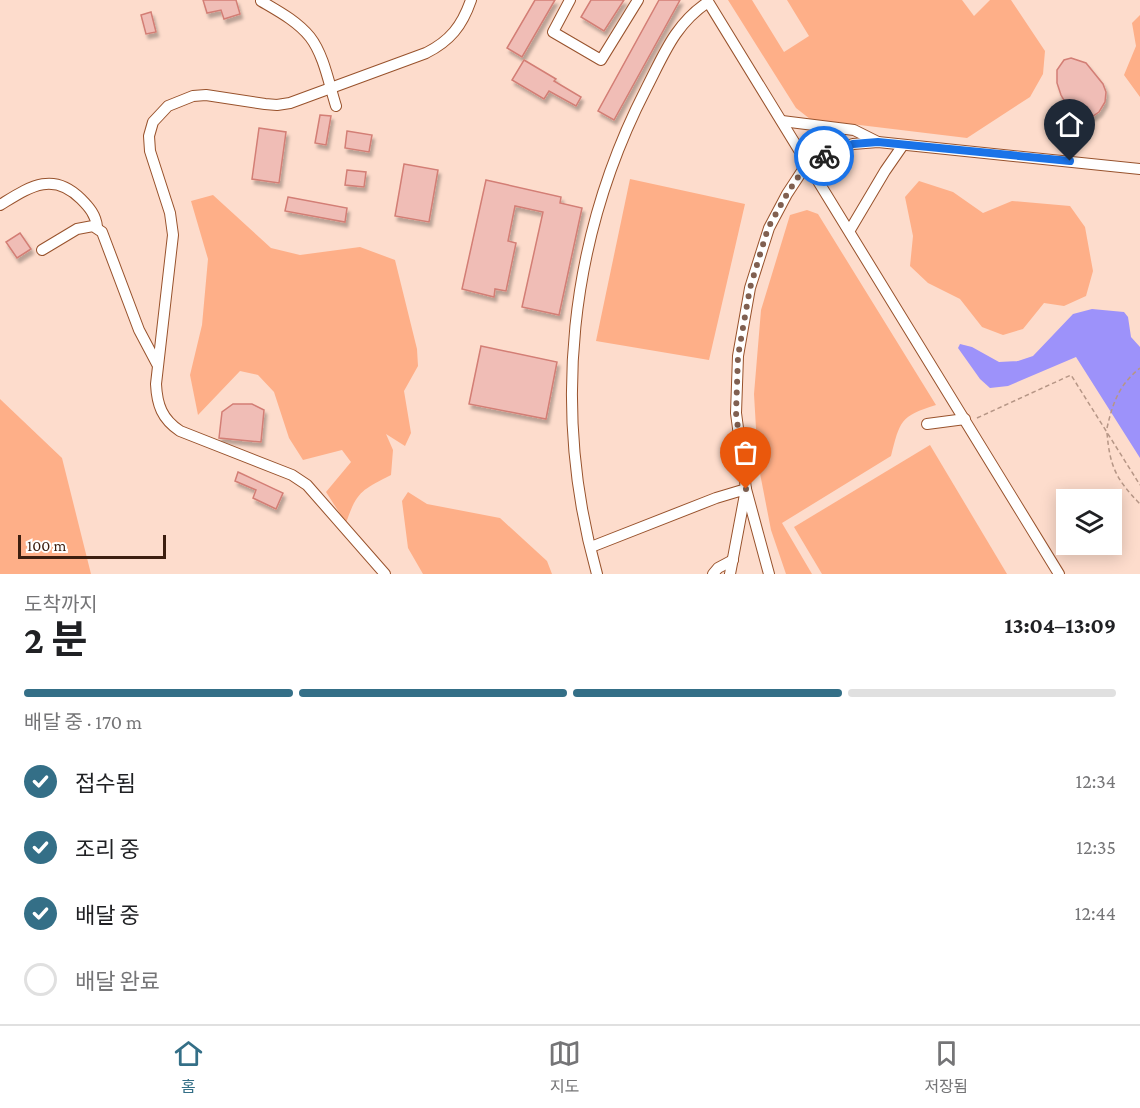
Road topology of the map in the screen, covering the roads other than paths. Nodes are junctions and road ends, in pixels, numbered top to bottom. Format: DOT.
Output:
graph roads {
  1 [pos="471,0"];
  2 [pos="570,0"];
  3 [pos="638,0"];
  4 [pos="261,1"];
  5 [pos="708,1"];
  6 [pos="331,88"];
  7 [pos="336,106"];
  8 [pos="782,121"];
  9 [pos="878,142"];
  10 [pos="903,145"];
  11 [pos="808,162"];
  12 [pos="1140,169"];
  13 [pos="0,205"];
  14 [pos="97,227"];
  15 [pos="850,230"];
  16 [pos="42,250"];
  17 [pos="157,365"];
  18 [pos="966,421"];
  19 [pos="927,424"];
  20 [pos="746,489"];
  21 [pos="591,547"];
  22 [pos="733,560"];
  23 [pos="385,574"];
  24 [pos="597,574"];
  25 [pos="713,574"];
  26 [pos="730,574"];
  27 [pos="769,574"];
  28 [pos="1059,574"];
  1 -- 6 [label="street"];
  2 -- 3 [label="street"];
  4 -- 6 [label="street"];
  5 -- 8 [label="street"];
  5 -- 21 [label="street"];
  6 -- 7 [label="street"];
  6 -- 17 [label="street"];
  8 -- 9 [label="street"];
  8 -- 11 [label="street"];
  9 -- 10 [label="street"];
  9 -- 11 [label="street"];
  10 -- 12 [label="street"];
  10 -- 15 [label="street"];
  11 -- 15 [label="street"];
  11 -- 20 [label="street"];
  13 -- 14 [label="street"];
  14 -- 16 [label="street"];
  14 -- 17 [label="street"];
  15 -- 18 [label="street"];
  17 -- 23 [label="street"];
  18 -- 19 [label="street"];
  18 -- 28 [label="street"];
  20 -- 21 [label="street"];
  20 -- 22 [label="street"];
  20 -- 27 [label="street"];
  21 -- 24 [label="street"];
  22 -- 25 [label="street"];
  22 -- 26 [label="street"];
}
